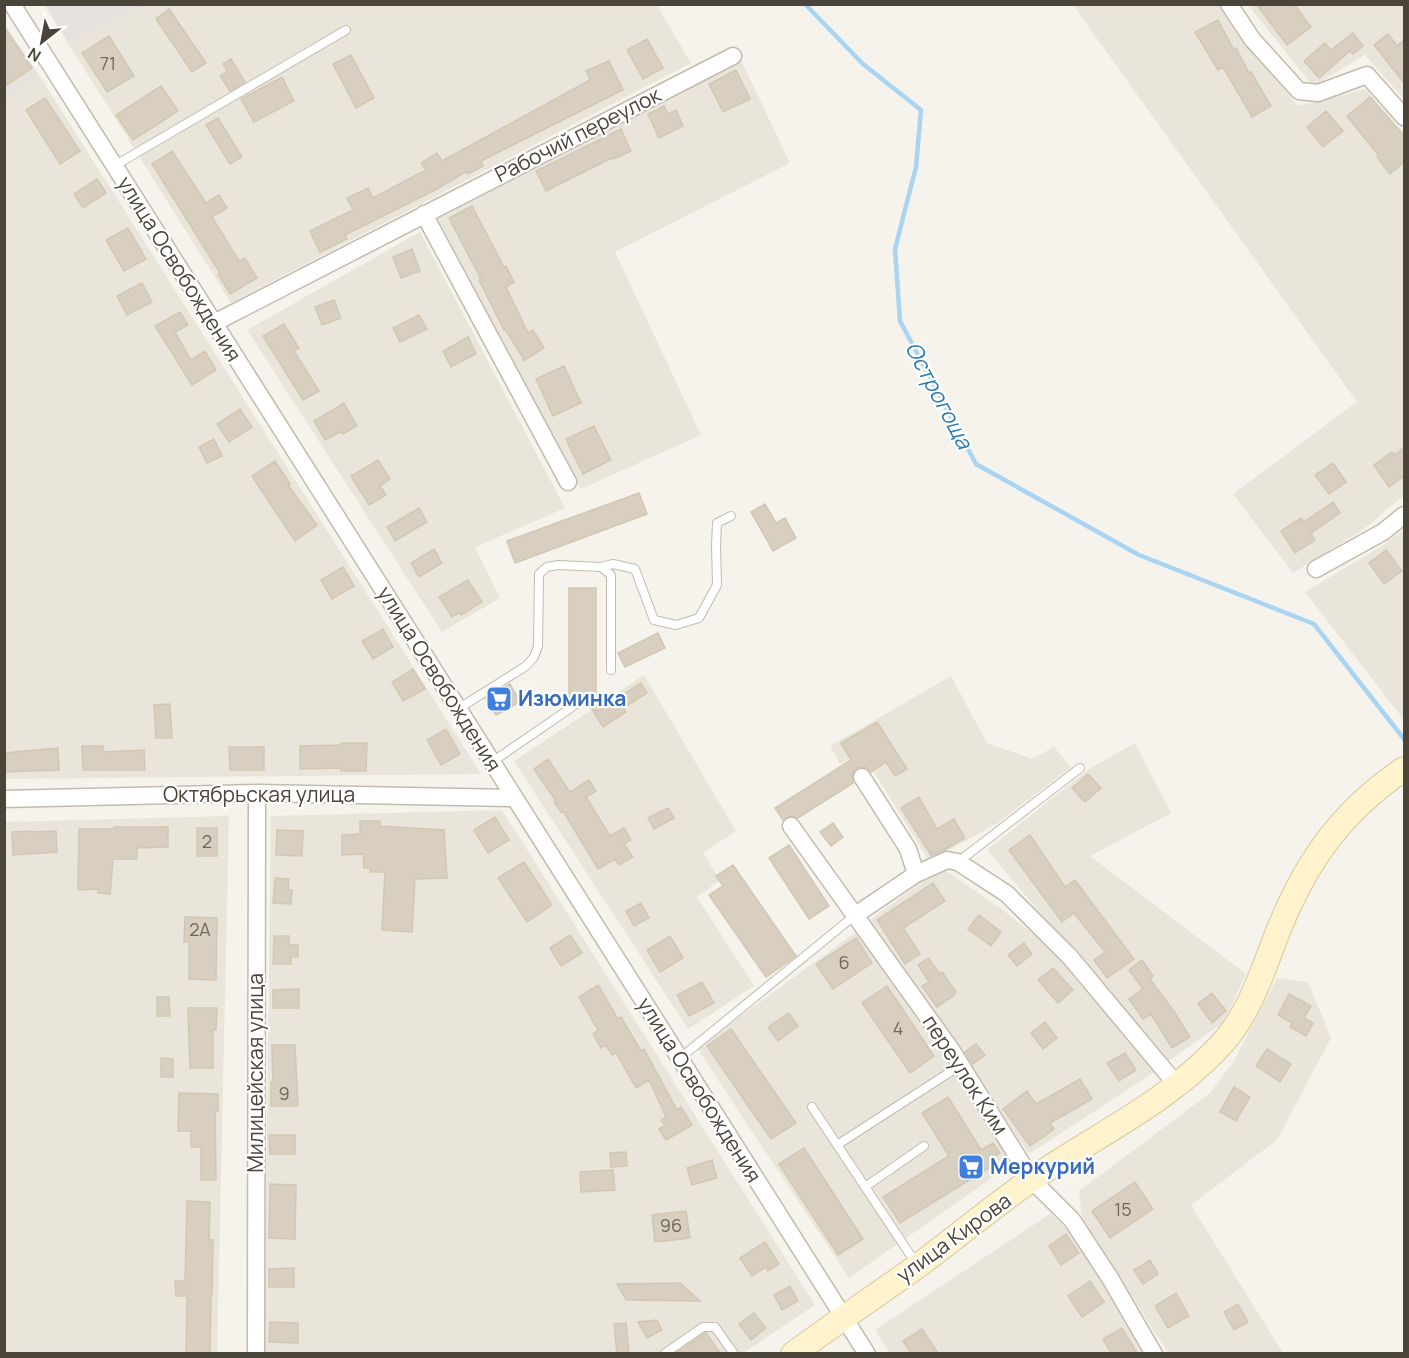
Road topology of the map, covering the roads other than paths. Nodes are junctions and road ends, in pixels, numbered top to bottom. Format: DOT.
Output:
graph roads {
  1 [pos="12,4"];
  2 [pos="1229,4"];
  3 [pos="346,30"];
  4 [pos="733,56"];
  5 [pos="1404,117"];
  6 [pos="114,166"];
  7 [pos="424,214"];
  8 [pos="214,323"];
  9 [pos="568,482"];
  10 [pos="1404,515"];
  11 [pos="731,516"];
  12 [pos="601,567"];
  13 [pos="1316,569"];
  14 [pos="611,670"];
  15 [pos="575,705"];
  16 [pos="458,709"];
  17 [pos="492,762"];
  18 [pos="1080,768"];
  19 [pos="1397,774"];
  20 [pos="862,777"];
  21 [pos="257,793"];
  22 [pos="514,798"];
  23 [pos="4,799"];
  24 [pos="790,826"];
  25 [pos="958,862"];
  26 [pos="916,874"];
  27 [pos="854,916"];
  28 [pos="679,1059"];
  29 [pos="961,1065"];
  30 [pos="1176,1084"];
  31 [pos="812,1107"];
  32 [pos="837,1145"];
  33 [pos="924,1146"];
  34 [pos="1032,1180"];
  35 [pos="865,1187"];
  36 [pos="917,1266"];
  37 [pos="844,1317"];
  38 [pos="256,1353"];
  39 [pos="664,1353"];
  40 [pos="734,1353"];
  41 [pos="793,1353"];
  42 [pos="867,1353"];
  43 [pos="1154,1353"];
  1 -- 6 [label="street, улица Освобождения"];
  2 -- 5 [label="street"];
  3 -- 6 [label="lane"];
  4 -- 7 [label="street, Рабочий переулок"];
  6 -- 8 [label="street, улица Освобождения"];
  7 -- 8 [label="street, Рабочий переулок"];
  7 -- 9 [label="street"];
  8 -- 16 [label="street, улица Освобождения"];
  10 -- 13 [label="street"];
  11 -- 12 [label="lane"];
  12 -- 14 [label="lane"];
  12 -- 16 [label="lane"];
  15 -- 17 [label="lane"];
  16 -- 17 [label="street, улица Освобождения"];
  17 -- 22 [label="street, улица Освобождения"];
  18 -- 25 [label="lane"];
  19 -- 30 [label="main road, улица Кирова"];
  20 -- 26 [label="street"];
  21 -- 22 [label="street, Октябрьская улица"];
  21 -- 23 [label="street, Октябрьская улица"];
  21 -- 38 [label="street, Милицейская улица"];
  22 -- 28 [label="street, улица Освобождения"];
  24 -- 27 [label="street, переулок Ким"];
  25 -- 26 [label="street"];
  25 -- 30 [label="street"];
  26 -- 27 [label="street"];
  27 -- 28 [label="lane"];
  27 -- 29 [label="street, переулок Ким"];
  28 -- 37 [label="street, улица Освобождения"];
  29 -- 32 [label="lane"];
  29 -- 34 [label="street, переулок Ким"];
  30 -- 34 [label="main road, улица Кирова"];
  31 -- 32 [label="lane"];
  32 -- 35 [label="lane"];
  33 -- 35 [label="lane"];
  34 -- 36 [label="main road, улица Кирова"];
  34 -- 43 [label="street, переулок Ким"];
  35 -- 36 [label="lane"];
  36 -- 37 [label="main road, улица Кирова"];
  37 -- 41 [label="main road, улица Кирова"];
  37 -- 42 [label="street, улица Освобождения"];
  39 -- 40 [label="lane"];
}
